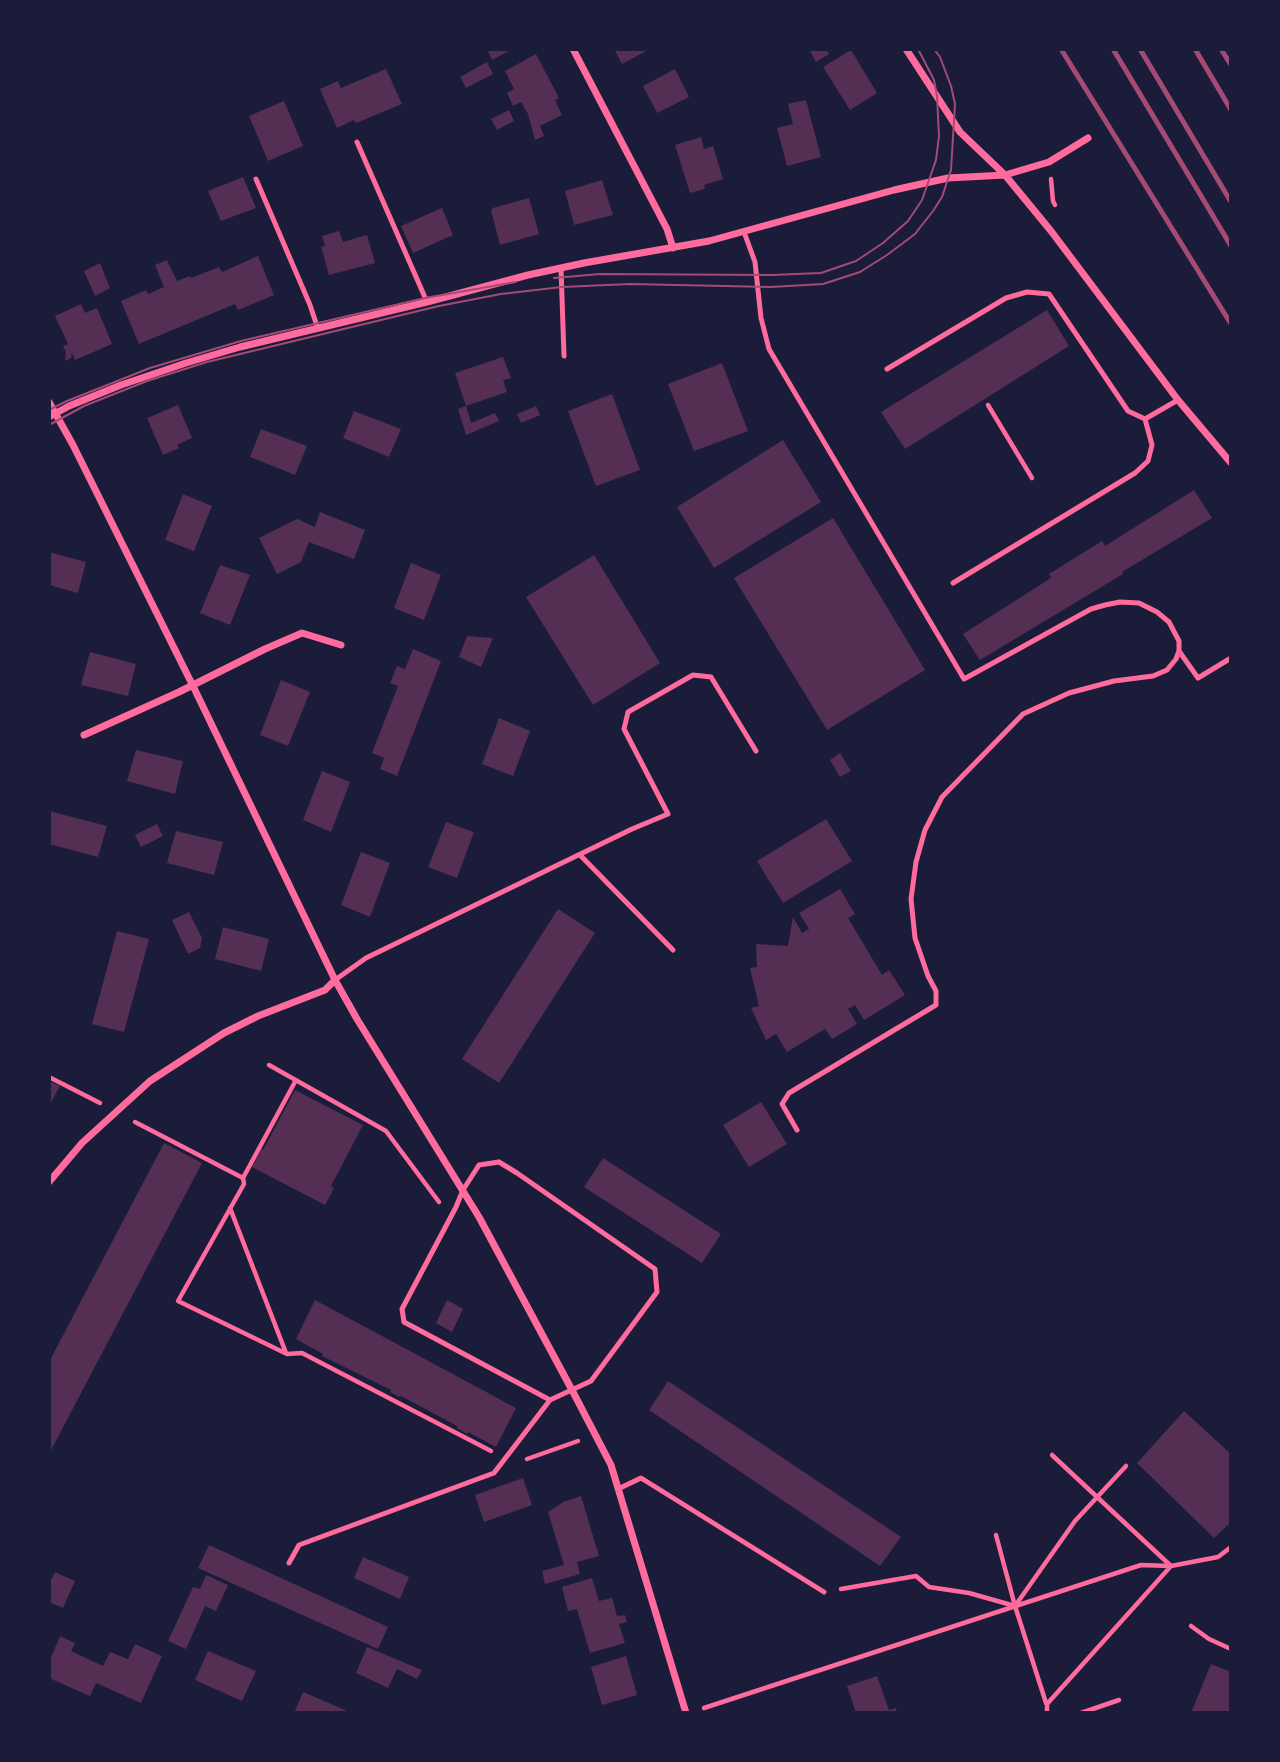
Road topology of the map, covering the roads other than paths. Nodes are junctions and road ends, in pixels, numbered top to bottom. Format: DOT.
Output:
graph roads {
  1 [pos="573,49"];
  2 [pos="906,49"];
  3 [pos="1088,138"];
  4 [pos="357,142"];
  5 [pos="1005,175"];
  6 [pos="256,179"];
  7 [pos="744,232"];
  8 [pos="673,248"];
  9 [pos="561,268"];
  10 [pos="427,302"];
  11 [pos="318,329"];
  12 [pos="564,356"];
  13 [pos="887,369"];
  14 [pos="1178,400"];
  15 [pos="49,402"];
  16 [pos="52,415"];
  17 [pos="1145,419"];
  18 [pos="1231,463"];
  19 [pos="953,583"];
  20 [pos="341,645"];
  21 [pos="1179,651"];
  22 [pos="1231,658"];
  23 [pos="193,686"];
  24 [pos="85,735"];
  25 [pos="756,751"];
  26 [pos="580,855"];
  27 [pos="673,950"];
  28 [pos="335,980"];
  29 [pos="797,1130"];
  30 [pos="49,1182"];
  31 [pos="463,1190"];
  32 [pos="572,1390"];
  33 [pos="550,1400"];
  34 [pos="618,1489"];
  35 [pos="289,1563"];
  36 [pos="824,1591"];
  37 [pos="686,1713"];
  1 -- 8 [label="street"];
  2 -- 5 [label="street"];
  3 -- 5 [label="street"];
  4 -- 10 [label="lane"];
  5 -- 7 [label="street"];
  5 -- 14 [label="street"];
  6 -- 11 [label="lane"];
  7 -- 8 [label="street"];
  7 -- 21 [label="lane"];
  8 -- 9 [label="street"];
  9 -- 10 [label="street"];
  9 -- 12 [label="lane"];
  10 -- 11 [label="street"];
  11 -- 16 [label="street"];
  13 -- 17 [label="lane"];
  14 -- 17 [label="lane"];
  14 -- 18 [label="street"];
  15 -- 16 [label="street"];
  16 -- 23 [label="street"];
  17 -- 19 [label="lane"];
  20 -- 23 [label="street"];
  21 -- 22 [label="lane"];
  21 -- 29 [label="lane"];
  23 -- 24 [label="street"];
  23 -- 28 [label="street"];
  25 -- 26 [label="lane"];
  26 -- 27 [label="lane"];
  26 -- 28 [label="lane"];
  28 -- 30 [label="street"];
  28 -- 31 [label="street"];
  31 -- 32 [label="street"];
  31 -- 32 [label="lane"];
  31 -- 33 [label="lane"];
  32 -- 33 [label="lane"];
  32 -- 34 [label="street"];
  33 -- 35 [label="lane"];
  34 -- 36 [label="lane"];
  34 -- 37 [label="street"];
}
